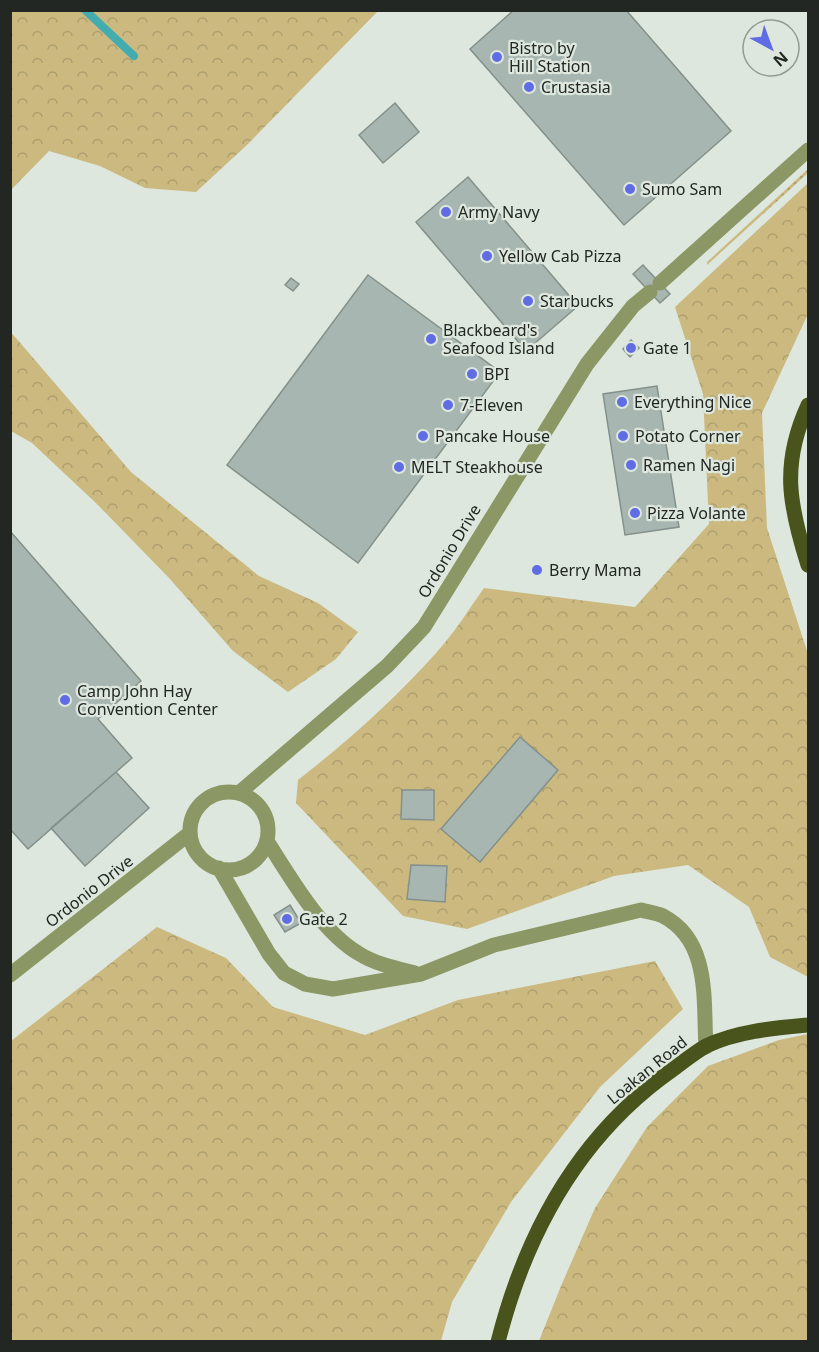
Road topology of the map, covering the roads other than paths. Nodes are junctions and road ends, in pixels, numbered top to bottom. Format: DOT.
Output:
graph roads {
  1 [pos="808,150"];
  2 [pos="808,405"];
  3 [pos="808,565"];
  4 [pos="239,793"];
  5 [pos="190,833"];
  6 [pos="267,841"];
  7 [pos="219,868"];
  8 [pos="421,974"];
  9 [pos="10,975"];
  10 [pos="808,1025"];
  11 [pos="706,1047"];
  12 [pos="498,1341"];
  1 -- 4 [label="street, Ordonio Drive"];
  2 -- 3 [label="main road"];
  4 -- 5 [label="street"];
  4 -- 6 [label="street"];
  5 -- 7 [label="street"];
  5 -- 9 [label="street, Ordonio Drive"];
  6 -- 7 [label="street"];
  6 -- 8 [label="street"];
  7 -- 8 [label="street"];
  8 -- 11 [label="street"];
  10 -- 11 [label="main road, Loakan Road"];
  11 -- 12 [label="main road, Loakan Road"];
}
